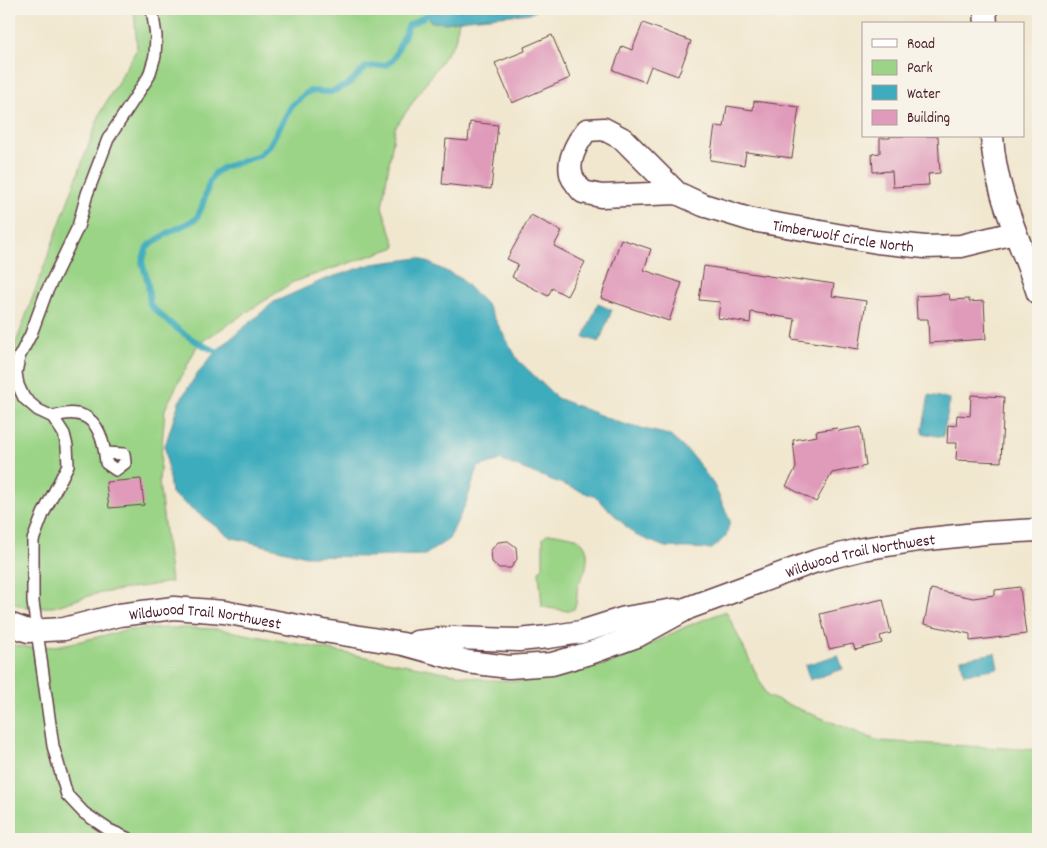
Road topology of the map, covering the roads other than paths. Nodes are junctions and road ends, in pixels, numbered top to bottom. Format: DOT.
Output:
graph roads {
  1 [pos="152,9"];
  2 [pos="985,9"];
  3 [pos="986,22"];
  4 [pos="992,138"];
  5 [pos="677,193"];
  6 [pos="1014,232"];
  7 [pos="1038,293"];
  8 [pos="53,417"];
  9 [pos="105,453"];
  10 [pos="1038,530"];
  11 [pos="9,624"];
  12 [pos="37,630"];
  13 [pos="129,839"];
  1 -- 8 [label="lane"];
  2 -- 3 [label="street"];
  4 -- 6 [label="street"];
  5 -- 6 [label="street, Timberwolf Circle North"];
  6 -- 7 [label="street"];
  8 -- 9 [label="lane"];
  8 -- 12 [label="lane"];
  10 -- 12 [label="street, Wildwood Trail Northwest"];
  11 -- 12 [label="street, Wildwood Trail Northwest"];
  12 -- 13 [label="lane"];
}
